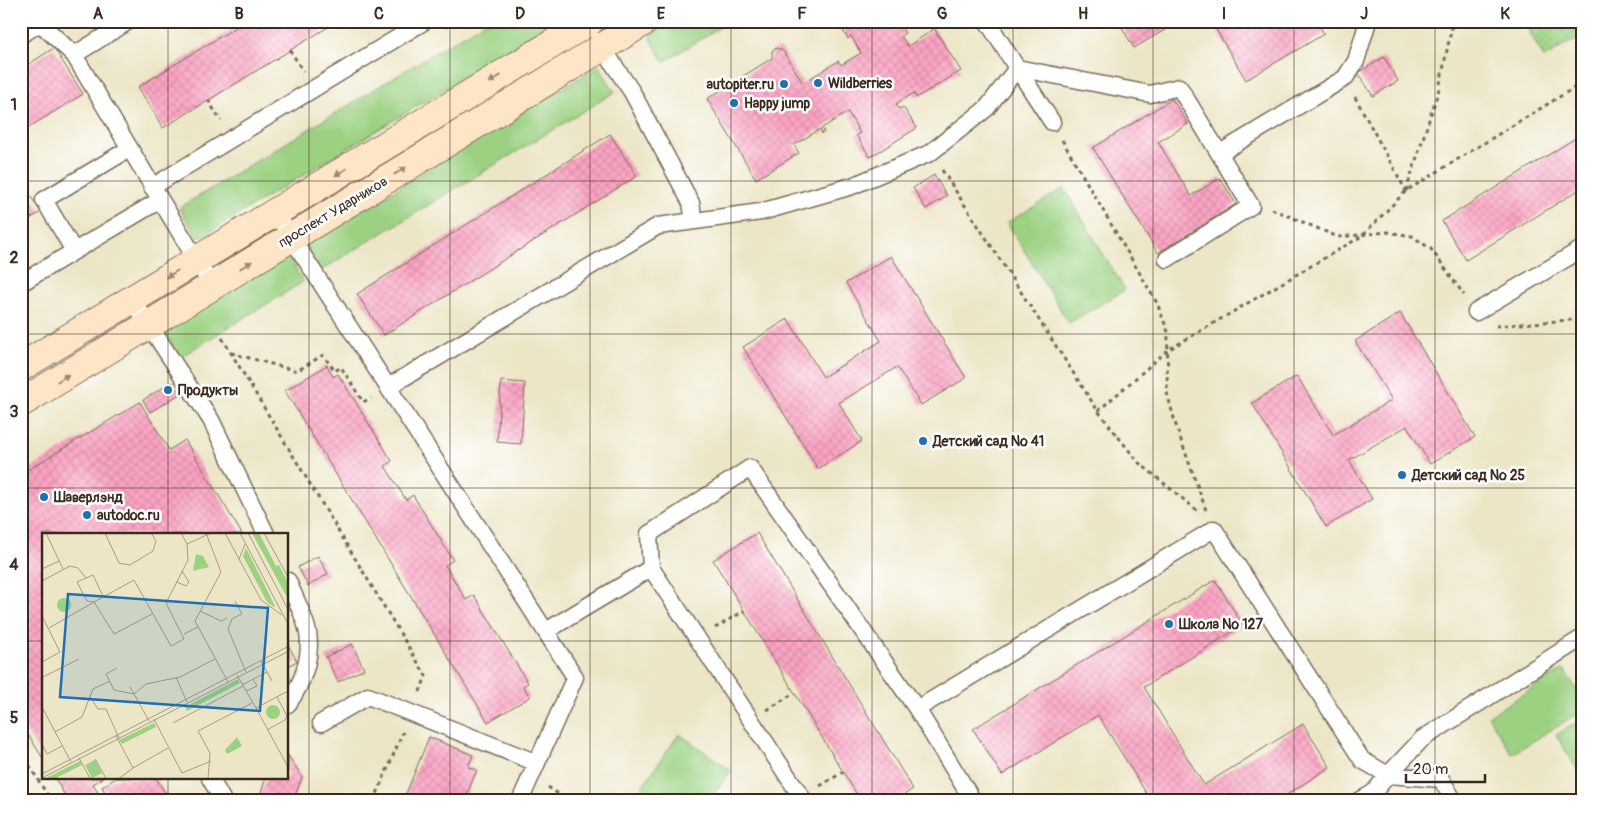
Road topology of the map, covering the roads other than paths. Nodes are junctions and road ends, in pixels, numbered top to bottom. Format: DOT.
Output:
graph roads {
  1 [pos="129,21"];
  2 [pos="425,21"];
  3 [pos="645,21"];
  4 [pos="987,21"];
  5 [pos="1368,21"];
  6 [pos="39,22"];
  7 [pos="588,22"];
  8 [pos="21,35"];
  9 [pos="602,47"];
  10 [pos="74,55"];
  11 [pos="1017,68"];
  12 [pos="1052,122"];
  13 [pos="128,149"];
  14 [pos="1220,153"];
  15 [pos="156,194"];
  16 [pos="275,212"];
  17 [pos="694,221"];
  18 [pos="292,238"];
  19 [pos="1582,249"];
  20 [pos="74,251"];
  21 [pos="1167,259"];
  22 [pos="196,260"];
  23 [pos="21,283"];
  24 [pos="212,286"];
  25 [pos="132,299"];
  26 [pos="1476,312"];
  27 [pos="149,325"];
  28 [pos="21,367"];
  29 [pos="388,387"];
  30 [pos="23,400"];
  31 [pos="266,533"];
  32 [pos="651,568"];
  33 [pos="289,584"];
  34 [pos="546,630"];
  35 [pos="1582,638"];
  36 [pos="289,702"];
  37 [pos="917,709"];
  38 [pos="321,723"];
  39 [pos="537,763"];
  40 [pos="1388,775"];
  41 [pos="211,780"];
  42 [pos="803,799"];
  43 [pos="224,801"];
  44 [pos="520,801"];
  45 [pos="973,801"];
  46 [pos="1359,801"];
  47 [pos="1454,801"];
  1 -- 10 [label="lane"];
  2 -- 15 [label="lane"];
  3 -- 9 [label="street, проспект Ударников"];
  4 -- 11 [label="lane"];
  5 -- 14 [label="lane"];
  6 -- 8 [label="lane"];
  6 -- 10 [label="lane"];
  7 -- 9 [label="lane"];
  7 -- 16 [label="street, one-way"];
  9 -- 17 [label="lane"];
  18 -- 9 [label="street, проспект Ударников, one-way"];
  10 -- 13 [label="lane"];
  11 -- 12 [label="lane"];
  11 -- 14 [label="lane"];
  11 -- 17 [label="lane"];
  13 -- 15 [label="lane"];
  13 -- 20 [label="lane"];
  14 -- 21 [label="lane"];
  15 -- 20 [label="lane"];
  15 -- 22 [label="lane"];
  16 -- 18 [label="lane"];
  16 -- 22 [label="street"];
  17 -- 29 [label="lane"];
  24 -- 18 [label="street, проспект Ударников, one-way"];
  18 -- 29 [label="lane"];
  19 -- 26 [label="lane"];
  20 -- 23 [label="lane"];
  22 -- 24 [label="lane"];
  22 -- 25 [label="street, one-way"];
  24 -- 27 [label="street, проспект Ударников"];
  25 -- 27 [label="lane"];
  25 -- 28 [label="street"];
  30 -- 27 [label="street, проспект Ударников, one-way"];
  27 -- 31 [label="lane"];
  29 -- 34 [label="lane"];
  32 -- 34 [label="lane"];
  32 -- 37 [label="lane"];
  32 -- 42 [label="lane"];
  33 -- 36 [label="lane"];
  34 -- 39 [label="lane"];
  35 -- 40 [label="lane"];
  37 -- 40 [label="lane"];
  37 -- 45 [label="lane"];
  38 -- 39 [label="lane"];
  39 -- 44 [label="lane"];
  40 -- 46 [label="lane"];
  40 -- 47 [label="lane"];
  41 -- 43 [label="lane"];
}
